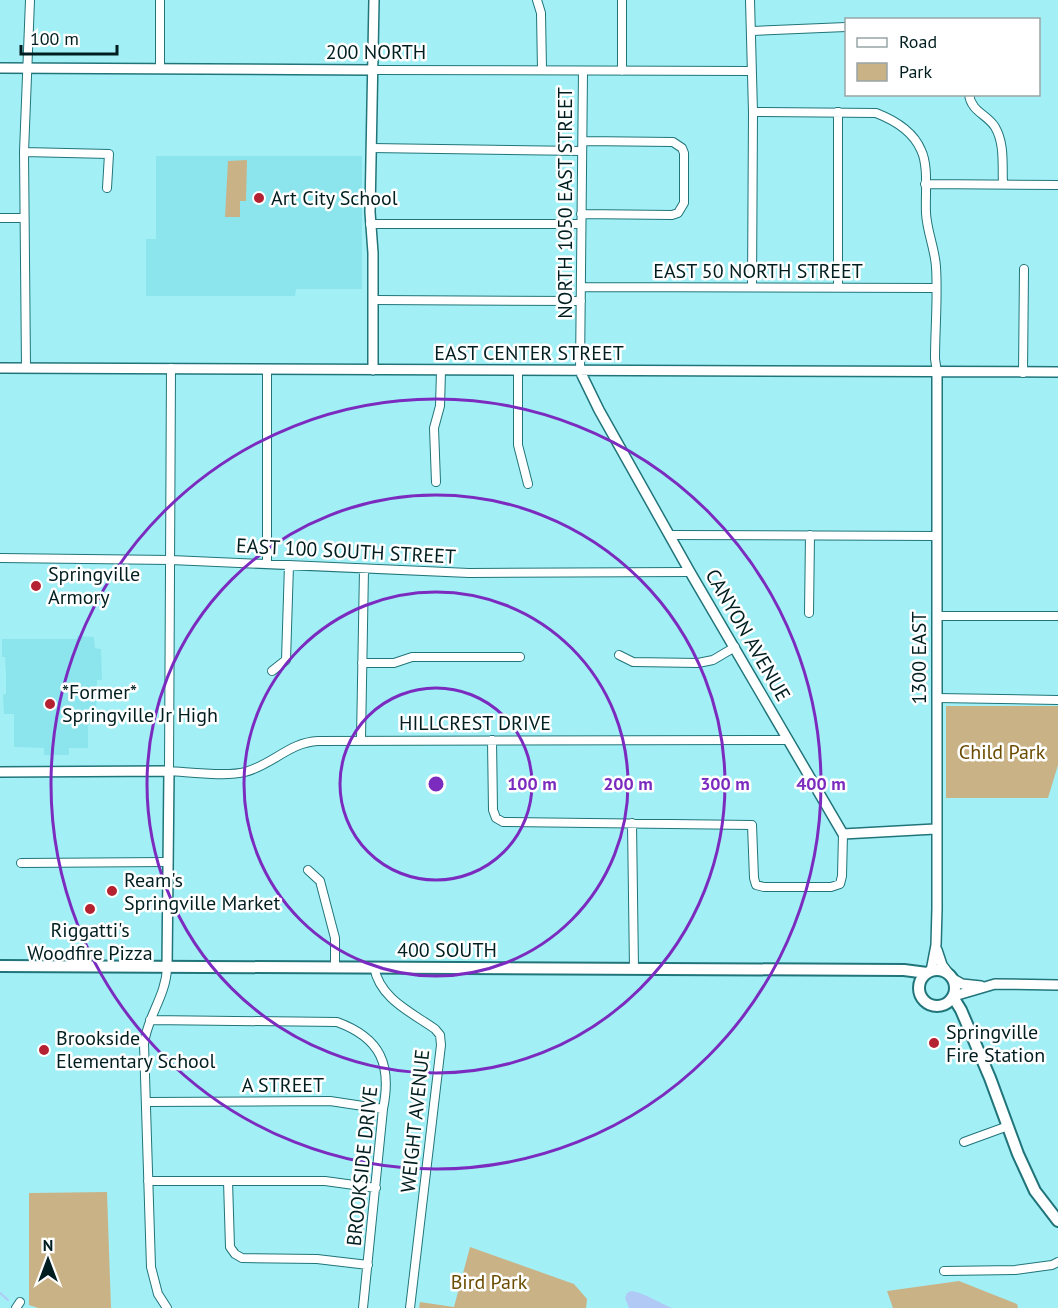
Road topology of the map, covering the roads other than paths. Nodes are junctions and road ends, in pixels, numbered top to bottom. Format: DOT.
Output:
graph roads {
  1 [pos="30,0"];
  2 [pos="160,0"];
  3 [pos="374,0"];
  4 [pos="537,0"];
  5 [pos="622,0"];
  6 [pos="750,0"];
  7 [pos="845,27"];
  8 [pos="752,32"];
  9 [pos="0,68"];
  10 [pos="27,68"];
  11 [pos="160,69"];
  12 [pos="373,70"];
  13 [pos="542,70"];
  14 [pos="583,71"];
  15 [pos="622,71"];
  16 [pos="752,71"];
  17 [pos="969,96"];
  18 [pos="753,112"];
  19 [pos="838,112"];
  20 [pos="583,141"];
  21 [pos="371,148"];
  22 [pos="582,151"];
  23 [pos="24,152"];
  24 [pos="925,184"];
  25 [pos="1003,184"];
  26 [pos="1058,185"];
  27 [pos="107,188"];
  28 [pos="581,214"];
  29 [pos="0,218"];
  30 [pos="24,218"];
  31 [pos="370,224"];
  32 [pos="580,224"];
  33 [pos="1024,269"];
  34 [pos="581,287"];
  35 [pos="752,287"];
  36 [pos="838,287"];
  37 [pos="935,288"];
  38 [pos="374,300"];
  39 [pos="581,301"];
  40 [pos="26,367"];
  41 [pos="0,368"];
  42 [pos="171,368"];
  43 [pos="267,369"];
  44 [pos="373,370"];
  45 [pos="441,370"];
  46 [pos="518,371"];
  47 [pos="580,371"];
  48 [pos="937,372"];
  49 [pos="1058,372"];
  50 [pos="1023,373"];
  51 [pos="436,482"];
  52 [pos="528,484"];
  53 [pos="670,535"];
  54 [pos="810,535"];
  55 [pos="937,536"];
  56 [pos="0,558"];
  57 [pos="171,560"];
  58 [pos="267,563"];
  59 [pos="289,565"];
  60 [pos="364,569"];
  61 [pos="690,572"];
  62 [pos="809,613"];
  63 [pos="937,616"];
  64 [pos="1058,616"];
  65 [pos="735,647"];
  66 [pos="619,655"];
  67 [pos="520,657"];
  68 [pos="362,663"];
  69 [pos="272,671"];
  70 [pos="937,698"];
  71 [pos="1058,700"];
  72 [pos="361,739"];
  73 [pos="492,740"];
  74 [pos="788,740"];
  75 [pos="169,771"];
  76 [pos="0,772"];
  77 [pos="632,823"];
  78 [pos="935,829"];
  79 [pos="843,834"];
  80 [pos="168,862"];
  81 [pos="21,863"];
  82 [pos="308,870"];
  83 [pos="936,945"];
  84 [pos="0,966"];
  85 [pos="335,967"];
  86 [pos="375,967"];
  87 [pos="167,968"];
  88 [pos="634,969"];
  89 [pos="893,971"];
  90 [pos="929,972"];
  91 [pos="952,978"];
  92 [pos="1058,985"];
  93 [pos="984,986"];
  94 [pos="974,990"];
  95 [pos="919,992"];
  96 [pos="954,996"];
  97 [pos="938,1006"];
  98 [pos="964,1019"];
  99 [pos="150,1020"];
  100 [pos="147,1102"];
  101 [pos="383,1109"];
  102 [pos="1008,1126"];
  103 [pos="964,1142"];
  104 [pos="228,1181"];
  105 [pos="148,1182"];
  106 [pos="376,1188"];
  107 [pos="1058,1221"];
  108 [pos="1058,1262"];
  109 [pos="368,1265"];
  110 [pos="944,1271"];
  111 [pos="167,1308"];
  112 [pos="363,1308"];
  113 [pos="410,1308"];
  1 -- 10 [label="street"];
  2 -- 11 [label="street"];
  3 -- 12 [label="street"];
  4 -- 13 [label="street"];
  5 -- 15 [label="street"];
  6 -- 8 [label="street"];
  7 -- 8 [label="street"];
  8 -- 16 [label="street"];
  9 -- 10 [label="street, 200 NORTH"];
  10 -- 11 [label="street, 200 NORTH"];
  10 -- 23 [label="street"];
  11 -- 12 [label="street, 200 NORTH"];
  12 -- 13 [label="street, 200 NORTH"];
  12 -- 21 [label="street"];
  13 -- 14 [label="street, 200 NORTH"];
  14 -- 15 [label="street, 200 NORTH"];
  14 -- 20 [label="street, NORTH 1050 EAST STREET"];
  15 -- 16 [label="street, 200 NORTH"];
  16 -- 18 [label="street"];
  17 -- 25 [label="street"];
  18 -- 19 [label="street"];
  18 -- 35 [label="street"];
  19 -- 24 [label="street"];
  19 -- 36 [label="street"];
  20 -- 22 [label="street, NORTH 1050 EAST STREET"];
  20 -- 28 [label="street"];
  21 -- 22 [label="street"];
  21 -- 31 [label="street"];
  22 -- 28 [label="street, NORTH 1050 EAST STREET"];
  23 -- 27 [label="street"];
  23 -- 30 [label="street"];
  24 -- 25 [label="street"];
  24 -- 37 [label="street"];
  25 -- 26 [label="street"];
  28 -- 32 [label="street, NORTH 1050 EAST STREET"];
  29 -- 30 [label="street"];
  30 -- 40 [label="street"];
  31 -- 32 [label="street"];
  31 -- 38 [label="street"];
  32 -- 34 [label="street, NORTH 1050 EAST STREET"];
  33 -- 50 [label="street"];
  34 -- 35 [label="street, EAST 50 NORTH STREET"];
  34 -- 39 [label="street, NORTH 1050 EAST STREET"];
  35 -- 36 [label="street, EAST 50 NORTH STREET"];
  36 -- 37 [label="street, EAST 50 NORTH STREET"];
  37 -- 48 [label="street"];
  38 -- 39 [label="street"];
  38 -- 44 [label="street"];
  39 -- 47 [label="street, NORTH 1050 EAST STREET"];
  40 -- 41 [label="street, EAST CENTER STREET"];
  40 -- 42 [label="street, EAST CENTER STREET"];
  42 -- 43 [label="street, EAST CENTER STREET"];
  42 -- 57 [label="street"];
  43 -- 44 [label="street, EAST CENTER STREET"];
  43 -- 58 [label="street"];
  44 -- 45 [label="street, EAST CENTER STREET"];
  45 -- 46 [label="street, EAST CENTER STREET"];
  45 -- 51 [label="street"];
  46 -- 47 [label="street, EAST CENTER STREET"];
  46 -- 52 [label="street"];
  47 -- 48 [label="street, EAST CENTER STREET"];
  47 -- 53 [label="street, CANYON AVENUE"];
  48 -- 50 [label="street, EAST CENTER STREET"];
  48 -- 55 [label="street, 1300 EAST"];
  49 -- 50 [label="street, EAST CENTER STREET"];
  53 -- 54 [label="street"];
  53 -- 61 [label="street, CANYON AVENUE"];
  54 -- 55 [label="street"];
  54 -- 62 [label="street"];
  55 -- 63 [label="street, 1300 EAST"];
  56 -- 57 [label="street, EAST 100 SOUTH STREET"];
  57 -- 58 [label="street, EAST 100 SOUTH STREET"];
  57 -- 75 [label="street"];
  58 -- 59 [label="street, EAST 100 SOUTH STREET"];
  59 -- 60 [label="street, EAST 100 SOUTH STREET"];
  59 -- 69 [label="street"];
  60 -- 61 [label="street, EAST 100 SOUTH STREET"];
  60 -- 68 [label="street"];
  61 -- 65 [label="street, CANYON AVENUE"];
  63 -- 64 [label="street"];
  63 -- 70 [label="street, 1300 EAST"];
  65 -- 66 [label="street"];
  65 -- 74 [label="street, CANYON AVENUE"];
  67 -- 68 [label="street"];
  68 -- 72 [label="street"];
  70 -- 71 [label="street"];
  70 -- 78 [label="street, 1300 EAST"];
  72 -- 73 [label="street, HILLCREST DRIVE"];
  72 -- 75 [label="street, HILLCREST DRIVE"];
  73 -- 74 [label="street, HILLCREST DRIVE"];
  73 -- 77 [label="street"];
  74 -- 79 [label="street, CANYON AVENUE"];
  75 -- 76 [label="street"];
  75 -- 80 [label="street"];
  77 -- 79 [label="street"];
  77 -- 88 [label="street"];
  78 -- 79 [label="street"];
  78 -- 83 [label="street, 1300 EAST"];
  80 -- 81 [label="street"];
  80 -- 87 [label="street"];
  82 -- 85 [label="street"];
  83 -- 90 [label="street, 1300 EAST"];
  83 -- 91 [label="street, 1300 EAST"];
  84 -- 87 [label="main road, 400 SOUTH"];
  85 -- 86 [label="main road, 400 SOUTH"];
  85 -- 87 [label="main road, 400 SOUTH"];
  86 -- 88 [label="main road, 400 SOUTH"];
  86 -- 113 [label="street, WEIGHT AVENUE"];
  87 -- 99 [label="street"];
  88 -- 89 [label="main road, 400 SOUTH"];
  89 -- 90 [label="main road, 400 SOUTH"];
  89 -- 95 [label="main road"];
  90 -- 91 [label="main road"];
  90 -- 95 [label="main road"];
  91 -- 93 [label="street"];
  91 -- 96 [label="main road"];
  92 -- 93 [label="street"];
  93 -- 94 [label="street"];
  94 -- 96 [label="street"];
  94 -- 98 [label="street"];
  95 -- 97 [label="main road"];
  96 -- 97 [label="main road"];
  96 -- 98 [label="main road"];
  97 -- 98 [label="main road"];
  98 -- 102 [label="main road"];
  99 -- 100 [label="street"];
  99 -- 101 [label="street, BROOKSIDE DRIVE"];
  100 -- 101 [label="street, A STREET"];
  100 -- 105 [label="street"];
  101 -- 106 [label="street, BROOKSIDE DRIVE"];
  102 -- 103 [label="street"];
  102 -- 107 [label="main road"];
  104 -- 105 [label="street"];
  104 -- 106 [label="street"];
  104 -- 109 [label="street"];
  105 -- 111 [label="street"];
  106 -- 109 [label="street, BROOKSIDE DRIVE"];
  108 -- 110 [label="street"];
  109 -- 112 [label="street, BROOKSIDE DRIVE"];
}
